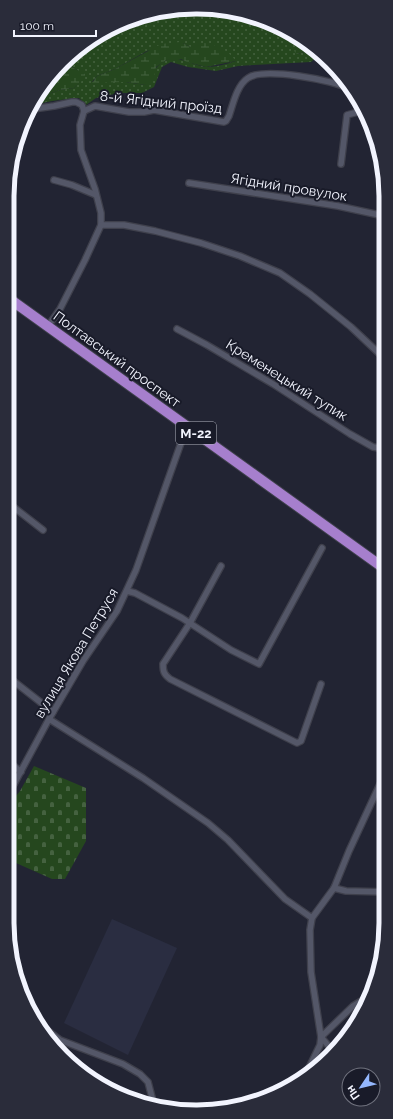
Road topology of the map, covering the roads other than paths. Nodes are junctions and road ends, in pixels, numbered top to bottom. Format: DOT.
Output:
graph roads {
  1 [pos="341,85"];
  2 [pos="36,108"];
  3 [pos="84,111"];
  4 [pos="358,112"];
  5 [pos="341,164"];
  6 [pos="54,180"];
  7 [pos="188,183"];
  8 [pos="96,195"];
  9 [pos="379,215"];
  10 [pos="101,225"];
  11 [pos="14,302"];
  12 [pos="48,326"];
  13 [pos="177,329"];
  14 [pos="379,353"];
  15 [pos="187,426"];
  16 [pos="379,448"];
  17 [pos="14,507"];
  18 [pos="43,530"];
  19 [pos="322,548"];
  20 [pos="379,565"];
  21 [pos="222,566"];
  22 [pos="127,591"];
  23 [pos="190,623"];
  24 [pos="14,681"];
  25 [pos="321,684"];
  26 [pos="53,712"];
  27 [pos="49,719"];
  28 [pos="14,766"];
  29 [pos="21,772"];
  30 [pos="14,784"];
  31 [pos="379,786"];
  32 [pos="334,888"];
  33 [pos="379,892"];
  34 [pos="312,918"];
  35 [pos="361,1001"];
  36 [pos="52,1034"];
  37 [pos="321,1037"];
  38 [pos="330,1048"];
  39 [pos="310,1065"];
  40 [pos="154,1100"];
  1 -- 3 [label="street, 8-й Ягідний проїзд"];
  2 -- 3 [label="street"];
  3 -- 8 [label="street"];
  4 -- 5 [label="street"];
  6 -- 8 [label="street"];
  7 -- 9 [label="street, Ягідний провулок"];
  8 -- 10 [label="street"];
  10 -- 12 [label="street"];
  10 -- 14 [label="street"];
  11 -- 12 [label="highway, Полтавський проспект / М-22"];
  12 -- 15 [label="highway, Полтавський проспект / М-22"];
  13 -- 16 [label="street, Кременецький тупик"];
  15 -- 20 [label="highway, Полтавський проспект / М-22"];
  15 -- 22 [label="street, вулиця Якова Петруся"];
  17 -- 18 [label="street"];
  19 -- 23 [label="street"];
  21 -- 23 [label="street"];
  22 -- 23 [label="street"];
  22 -- 26 [label="street, вулиця Якова Петруся"];
  23 -- 25 [label="street"];
  24 -- 26 [label="street"];
  26 -- 27 [label="street, вулиця Якова Петруся"];
  27 -- 29 [label="street, вулиця Якова Петруся"];
  27 -- 34 [label="street"];
  28 -- 29 [label="street"];
  29 -- 30 [label="street, вулиця Якова Петруся"];
  31 -- 32 [label="street"];
  32 -- 33 [label="street"];
  32 -- 34 [label="street"];
  34 -- 37 [label="street"];
  35 -- 37 [label="street"];
  36 -- 40 [label="street"];
  37 -- 38 [label="street"];
  37 -- 39 [label="street"];
}
